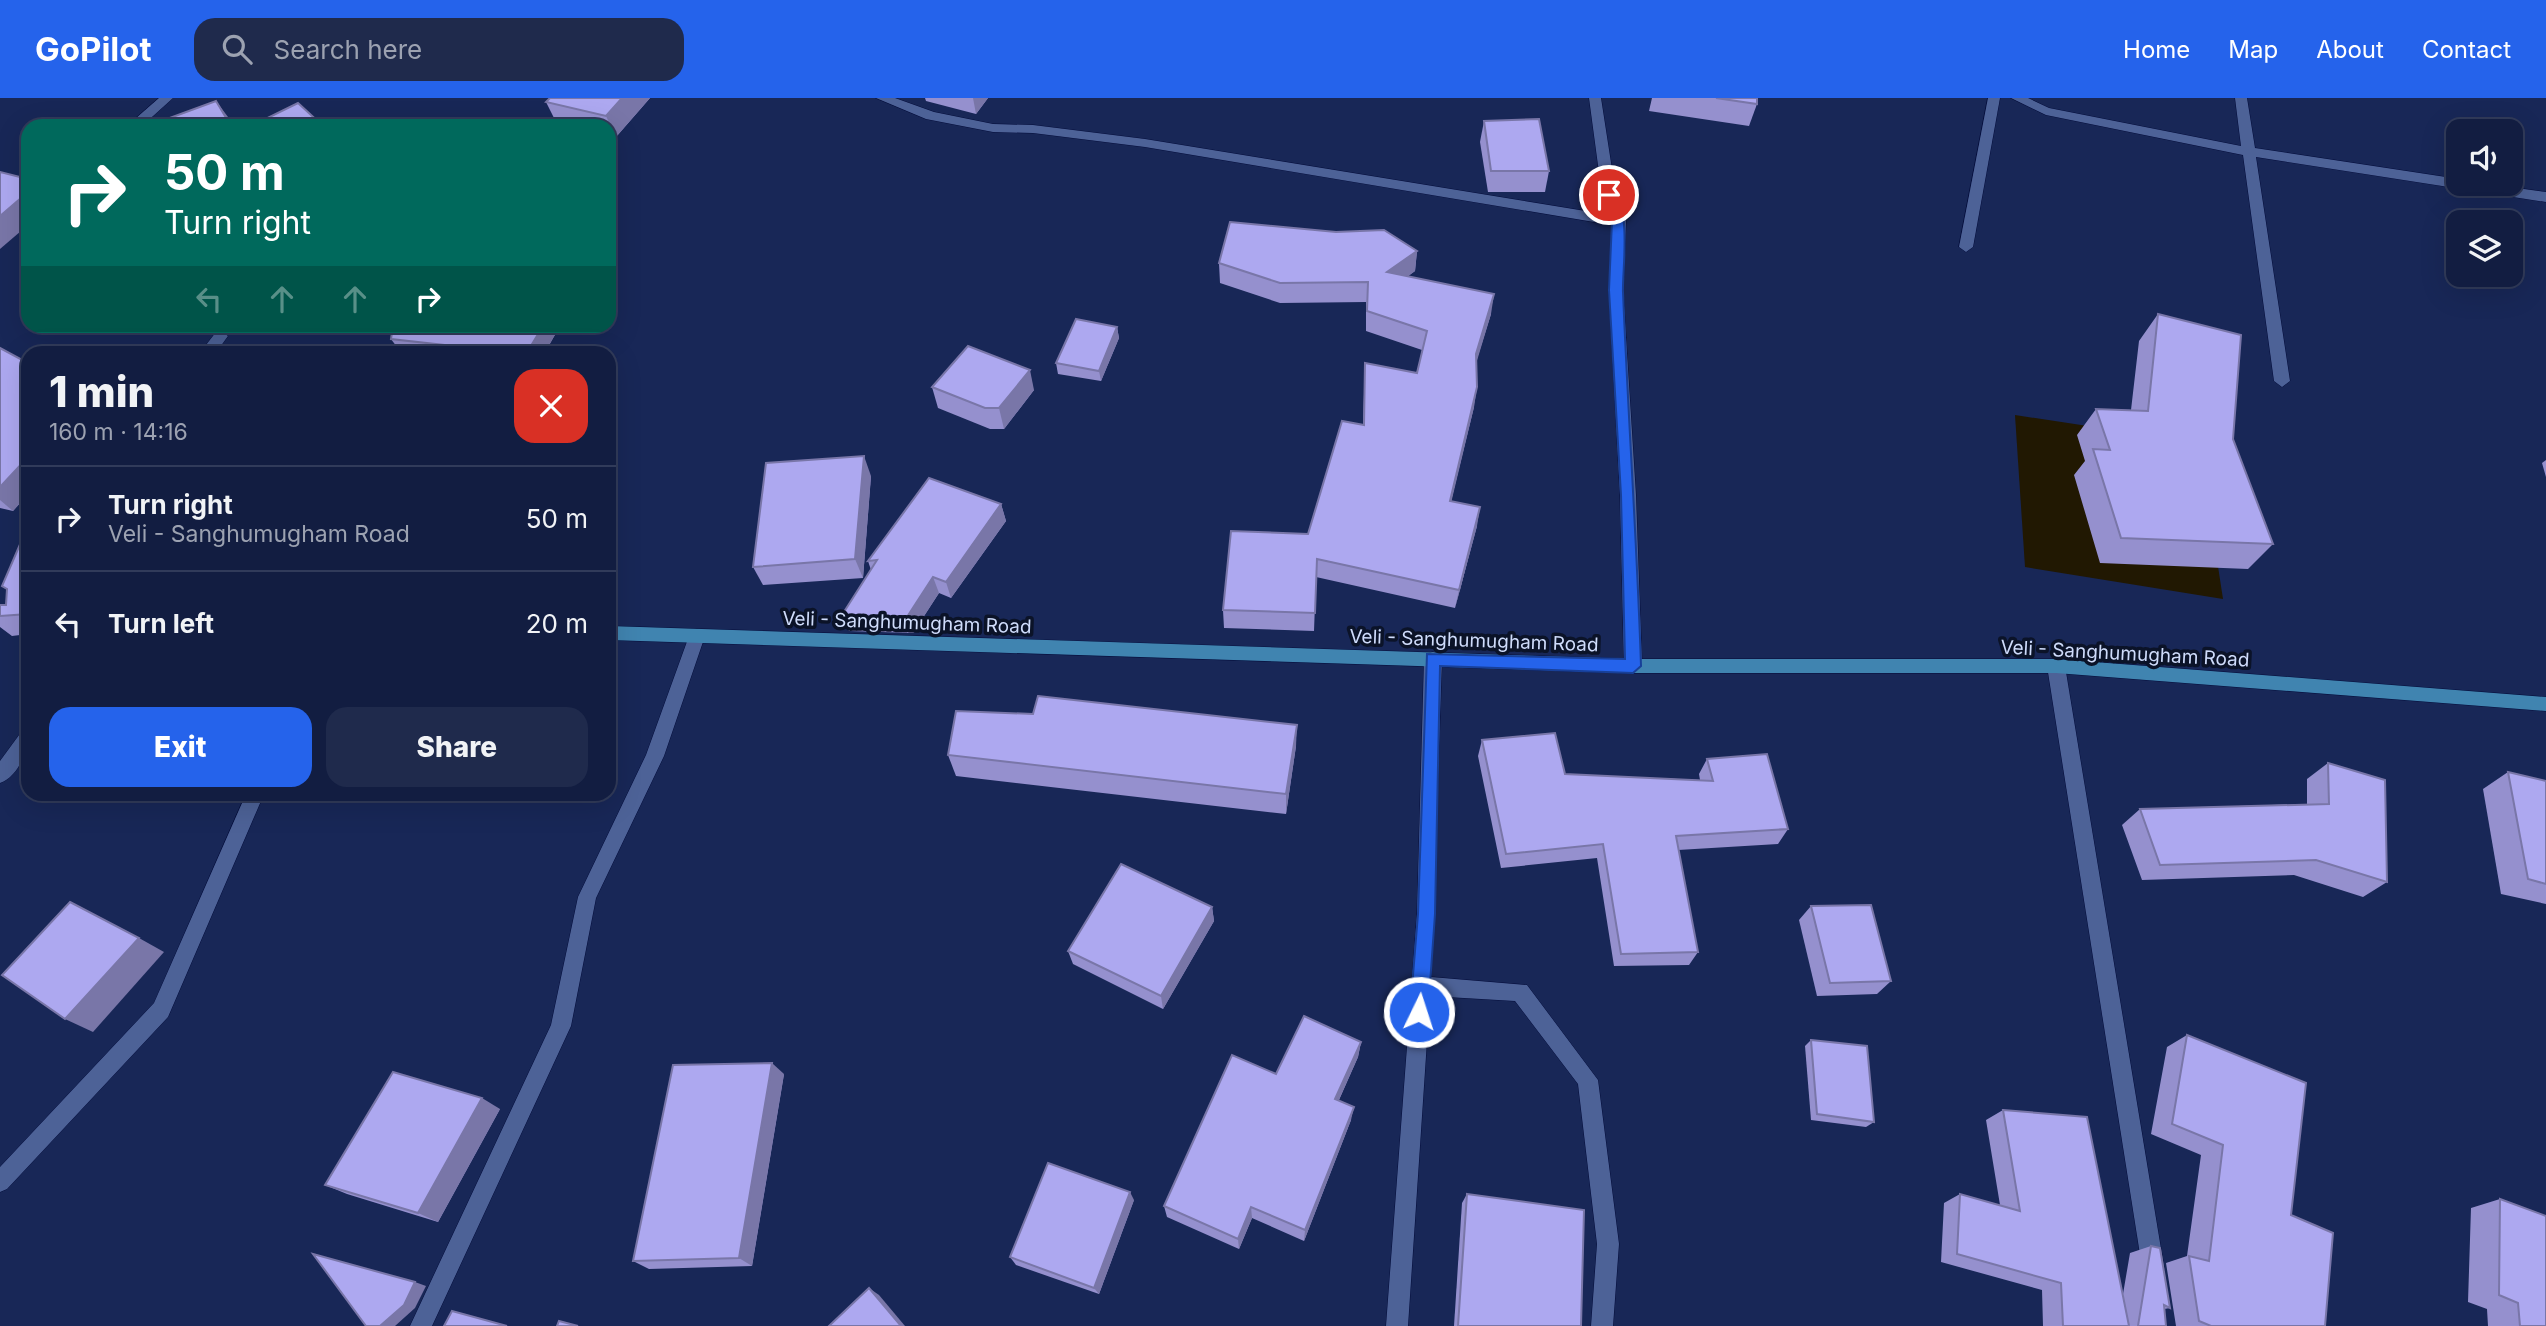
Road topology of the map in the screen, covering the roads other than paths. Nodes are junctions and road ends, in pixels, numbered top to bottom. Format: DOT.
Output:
graph roads {
  1 [pos="167,98"];
  2 [pos="882,98"];
  3 [pos="1595,98"];
  4 [pos="1994,98"];
  5 [pos="2017,98"];
  6 [pos="2241,98"];
  7 [pos="142,119"];
  8 [pos="2249,151"];
  9 [pos="2446,182"];
  10 [pos="2523,194"];
  11 [pos="2546,197"];
  12 [pos="1619,221"];
  13 [pos="1966,247"];
  14 [pos="221,336"];
  15 [pos="213,346"];
  16 [pos="2282,381"];
  17 [pos="616,633"];
  18 [pos="697,636"];
  19 [pos="1433,659"];
  20 [pos="1633,666"];
  21 [pos="2056,666"];
  22 [pos="2546,704"];
  23 [pos="21,746"];
  24 [pos="0,775"];
  25 [pos="252,801"];
  26 [pos="1421,986"];
  27 [pos="0,1182"];
  28 [pos="2156,1285"];
  29 [pos="421,1326"];
  30 [pos="1397,1326"];
  31 [pos="1602,1326"];
  1 -- 7 [label="street"];
  2 -- 12 [label="street"];
  3 -- 12 [label="street"];
  4 -- 13 [label="street"];
  5 -- 8 [label="street"];
  6 -- 8 [label="street"];
  8 -- 9 [label="street"];
  8 -- 16 [label="street"];
  10 -- 11 [label="street"];
  12 -- 20 [label="street"];
  14 -- 15 [label="street"];
  17 -- 18 [label="main road, Veli - Sanghumugham Road"];
  18 -- 19 [label="main road, Veli - Sanghumugham Road"];
  18 -- 29 [label="street"];
  19 -- 20 [label="main road, Veli - Sanghumugham Road"];
  19 -- 26 [label="street"];
  20 -- 21 [label="main road, Veli - Sanghumugham Road"];
  21 -- 22 [label="main road, Veli - Sanghumugham Road"];
  21 -- 28 [label="street"];
  23 -- 24 [label="street"];
  25 -- 27 [label="street"];
  26 -- 30 [label="street"];
  26 -- 31 [label="street"];
}
